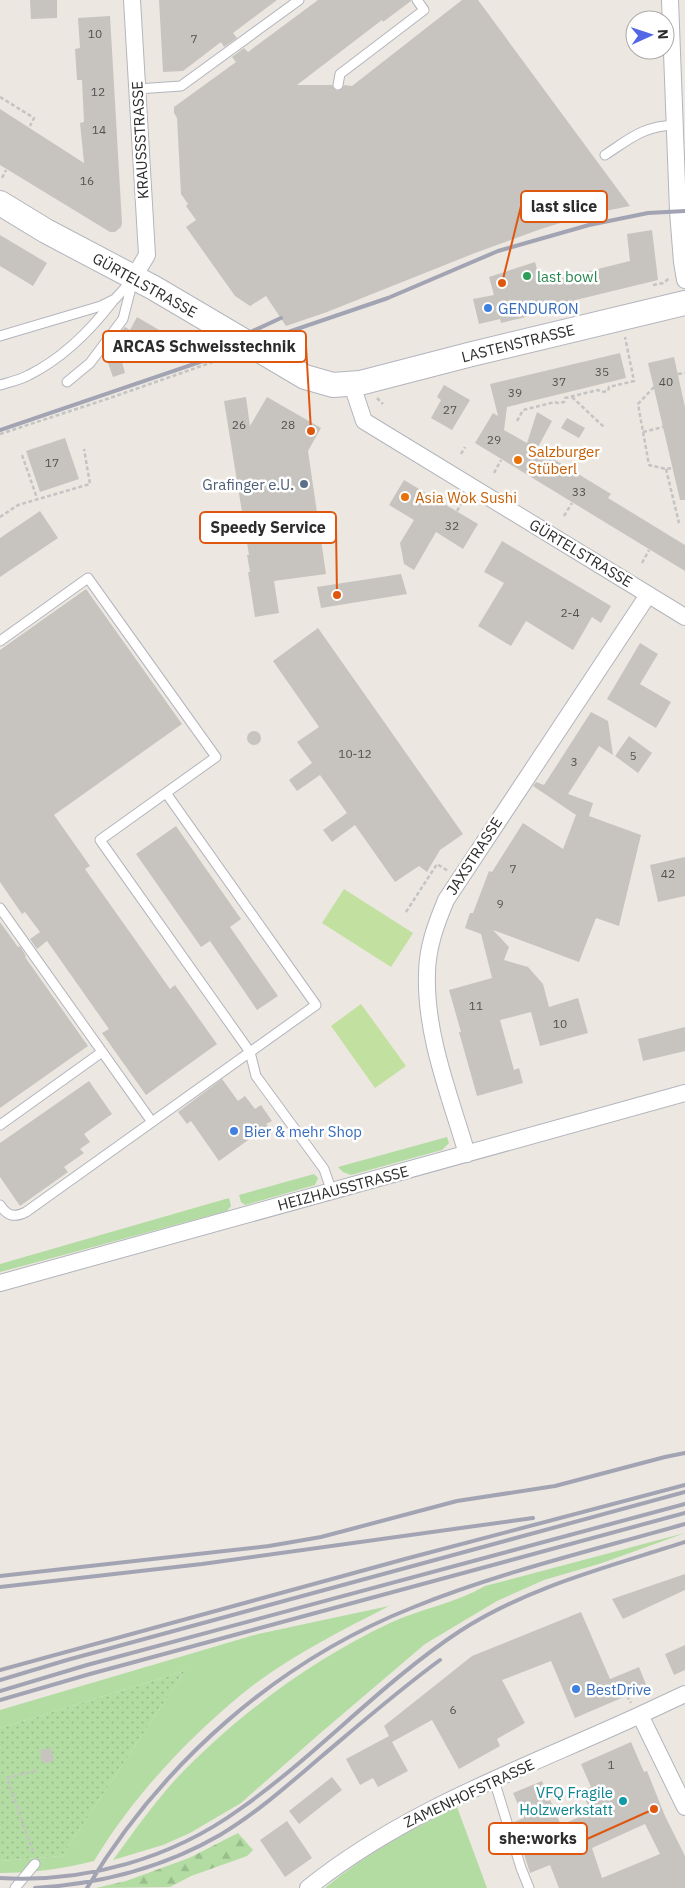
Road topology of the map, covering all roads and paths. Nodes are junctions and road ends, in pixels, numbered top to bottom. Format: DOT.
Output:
graph roads {
  1 [pos="132,0"];
  2 [pos="299,0"];
  3 [pos="417,0"];
  4 [pos="670,0"];
  5 [pos="338,85"];
  6 [pos="137,88"];
  7 [pos="0,97"];
  8 [pos="30,126"];
  9 [pos="679,128"];
  10 [pos="605,155"];
  11 [pos="6,170"];
  12 [pos="2,178"];
  13 [pos="681,178"];
  14 [pos="0,203"];
  15 [pos="683,246"];
  16 [pos="134,277"];
  17 [pos="685,280"];
  18 [pos="115,299"];
  19 [pos="685,303"];
  20 [pos="624,334"];
  21 [pos="0,336"];
  22 [pos="230,356"];
  23 [pos="685,373"];
  24 [pos="678,374"];
  25 [pos="67,382"];
  26 [pos="0,385"];
  27 [pos="352,385"];
  28 [pos="654,387"];
  29 [pos="572,397"];
  30 [pos="517,421"];
  31 [pos="663,427"];
  32 [pos="605,428"];
  33 [pos="644,432"];
  34 [pos="0,434"];
  35 [pos="465,447"];
  36 [pos="84,449"];
  37 [pos="461,454"];
  38 [pos="22,455"];
  39 [pos="501,460"];
  40 [pos="673,468"];
  41 [pos="666,469"];
  42 [pos="34,472"];
  43 [pos="494,473"];
  44 [pos="29,474"];
  45 [pos="37,498"];
  46 [pos="464,498"];
  47 [pos="572,502"];
  48 [pos="682,507"];
  49 [pos="675,509"];
  50 [pos="457,511"];
  51 [pos="564,516"];
  52 [pos="0,517"];
  53 [pos="678,523"];
  54 [pos="649,550"];
  55 [pos="642,563"];
  56 [pos="648,595"];
  57 [pos="685,617"];
  58 [pos="0,641"];
  59 [pos="166,793"];
  60 [pos="433,861"];
  61 [pos="437,864"];
  62 [pos="452,873"];
  63 [pos="0,908"];
  64 [pos="406,912"];
  65 [pos="102,1052"];
  66 [pos="250,1052"];
  67 [pos="685,1092"];
  68 [pos="152,1122"];
  69 [pos="0,1125"];
  70 [pos="467,1154"];
  71 [pos="332,1192"];
  72 [pos="0,1205"];
  73 [pos="0,1283"];
  74 [pos="685,1694"];
  75 [pos="640,1715"];
  76 [pos="38,1770"];
  77 [pos="494,1780"];
  78 [pos="685,1808"];
  79 [pos="35,1864"];
  80 [pos="14,1888"];
  81 [pos="308,1888"];
  82 [pos="530,1888"];
  1 -- 6 [label="street, KRAUSSSTRASSE"];
  2 -- 6 [label="lane"];
  3 -- 5 [label="lane"];
  4 -- 9 [label="street"];
  6 -- 16 [label="street, KRAUSSSTRASSE"];
  7 -- 8 [label="path"];
  9 -- 10 [label="lane"];
  9 -- 13 [label="street"];
  11 -- 12 [label="path"];
  13 -- 15 [label="street"];
  14 -- 16 [label="main road, GÜRTELSTRASSE"];
  15 -- 17 [label="street"];
  16 -- 18 [label="lane"];
  16 -- 25 [label="lane"];
  16 -- 27 [label="main road, GÜRTELSTRASSE"];
  18 -- 21 [label="lane"];
  18 -- 26 [label="lane"];
  19 -- 27 [label="main road, LASTENSTRASSE"];
  20 -- 29 [label="path"];
  22 -- 34 [label="path"];
  23 -- 24 [label="path"];
  27 -- 56 [label="street, GÜRTELSTRASSE"];
  28 -- 33 [label="path"];
  29 -- 30 [label="path"];
  29 -- 32 [label="path"];
  31 -- 33 [label="path"];
  33 -- 41 [label="path"];
  35 -- 37 [label="path"];
  36 -- 45 [label="path"];
  38 -- 44 [label="path"];
  39 -- 43 [label="path"];
  40 -- 41 [label="path"];
  41 -- 49 [label="path"];
  42 -- 44 [label="path"];
  44 -- 45 [label="path"];
  45 -- 52 [label="path"];
  46 -- 50 [label="path"];
  47 -- 51 [label="path"];
  48 -- 49 [label="path"];
  49 -- 53 [label="path"];
  54 -- 55 [label="path"];
  56 -- 57 [label="street, GÜRTELSTRASSE"];
  56 -- 70 [label="street, JAXSTRASSE"];
  58 -- 59 [label="lane"];
  59 -- 66 [label="lane"];
  59 -- 66 [label="lane"];
  60 -- 61 [label="path"];
  61 -- 62 [label="path"];
  61 -- 64 [label="path"];
  63 -- 65 [label="lane"];
  65 -- 68 [label="lane"];
  65 -- 69 [label="lane"];
  66 -- 68 [label="lane"];
  66 -- 71 [label="lane"];
  67 -- 70 [label="street, HEIZHAUSSTRASSE"];
  68 -- 72 [label="lane"];
  70 -- 71 [label="street, HEIZHAUSSTRASSE"];
  71 -- 73 [label="street, HEIZHAUSSTRASSE"];
  74 -- 75 [label="street, ZAMENHOFSTRASSE"];
  75 -- 77 [label="street, ZAMENHOFSTRASSE"];
  75 -- 78 [label="street"];
  76 -- 79 [label="path"];
  77 -- 81 [label="street, ZAMENHOFSTRASSE"];
  77 -- 82 [label="lane"];
  79 -- 80 [label="lane"];
}
